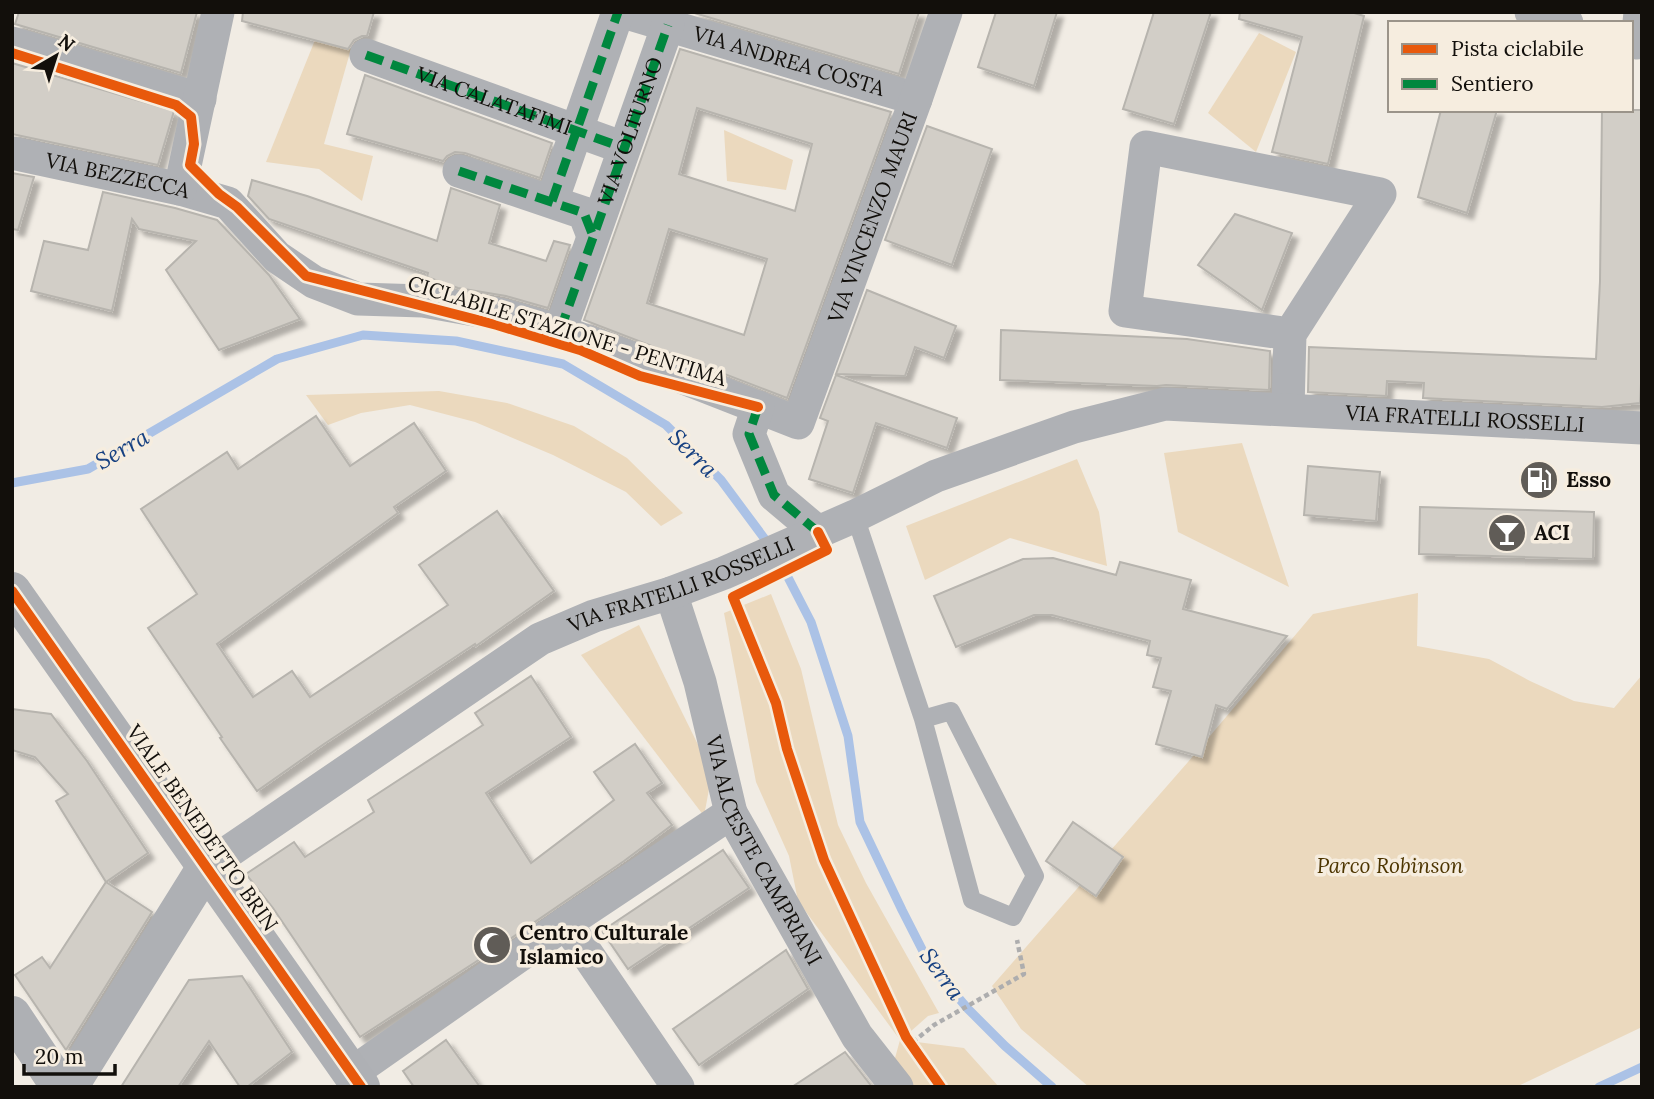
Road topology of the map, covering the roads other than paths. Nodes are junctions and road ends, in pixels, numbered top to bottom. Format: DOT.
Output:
graph roads {
  1 [pos="218,12"];
  2 [pos="618,12"];
  3 [pos="623,12"];
  4 [pos="946,12"];
  5 [pos="1531,12"];
  6 [pos="1560,21"];
  7 [pos="668,25"];
  8 [pos="12,43"];
  9 [pos="366,55"];
  10 [pos="200,99"];
  11 [pos="916,99"];
  12 [pos="576,132"];
  13 [pos="624,149"];
  14 [pos="12,153"];
  15 [pos="459,171"];
  16 [pos="180,189"];
  17 [pos="552,201"];
  18 [pos="593,236"];
  19 [pos="560,331"];
  20 [pos="1290,334"];
  21 [pos="758,407"];
  22 [pos="1288,409"];
  23 [pos="798,423"];
  24 [pos="1642,428"];
  25 [pos="855,516"];
  26 [pos="808,538"];
  27 [pos="12,591"];
  28 [pos="671,593"];
  29 [pos="24,633"];
  30 [pos="923,719"];
  31 [pos="731,813"];
  32 [pos="206,867"];
  33 [pos="565,923"];
  34 [pos="12,1015"];
  35 [pos="356,1080"];
  36 [pos="60,1087"];
  37 [pos="69,1087"];
  38 [pos="678,1087"];
  39 [pos="897,1087"];
  1 -- 10 [label="street"];
  2 -- 12 [label="street"];
  3 -- 7 [label="street, VIA ANDREA COSTA"];
  4 -- 11 [label="street, VIA VINCENZO MAURI"];
  5 -- 6 [label="street"];
  7 -- 11 [label="street, VIA ANDREA COSTA"];
  7 -- 13 [label="street, VIA VOLTURNO"];
  8 -- 10 [label="street"];
  9 -- 12 [label="street, VIA CALATAFIMI"];
  10 -- 16 [label="street"];
  11 -- 23 [label="street, VIA VINCENZO MAURI"];
  12 -- 13 [label="street, VIA CALATAFIMI"];
  12 -- 17 [label="street"];
  13 -- 18 [label="street, VIA VOLTURNO"];
  14 -- 16 [label="street, VIA BEZZECCA"];
  15 -- 17 [label="street, VIA VOLTURNO"];
  16 -- 19 [label="street, VIA BEZZECCA"];
  17 -- 18 [label="street, VIA VOLTURNO"];
  18 -- 19 [label="street, VIA VOLTURNO"];
  19 -- 21 [label="street, VIA BEZZECCA"];
  20 -- 20 [label="street"];
  20 -- 22 [label="street"];
  21 -- 23 [label="street, VIA BEZZECCA"];
  21 -- 26 [label="street"];
  22 -- 24 [label="street, VIA FRATELLI ROSSELLI"];
  22 -- 25 [label="street, VIA FRATELLI ROSSELLI"];
  25 -- 26 [label="street, VIA FRATELLI ROSSELLI"];
  25 -- 30 [label="lane"];
  26 -- 28 [label="street, VIA FRATELLI ROSSELLI"];
  27 -- 29 [label="street, VIALE BENEDETTO BRIN"];
  28 -- 31 [label="street, VIA ALCESTE CAMPRIANI"];
  28 -- 32 [label="street, VIA FRATELLI ROSSELLI"];
  29 -- 32 [label="street, VIALE BENEDETTO BRIN"];
  30 -- 30 [label="lane"];
  31 -- 33 [label="street"];
  31 -- 39 [label="street, VIA ALCESTE CAMPRIANI"];
  32 -- 35 [label="street, VIALE BENEDETTO BRIN"];
  32 -- 37 [label="street"];
  33 -- 35 [label="street"];
  33 -- 38 [label="street"];
  34 -- 36 [label="street"];
}
